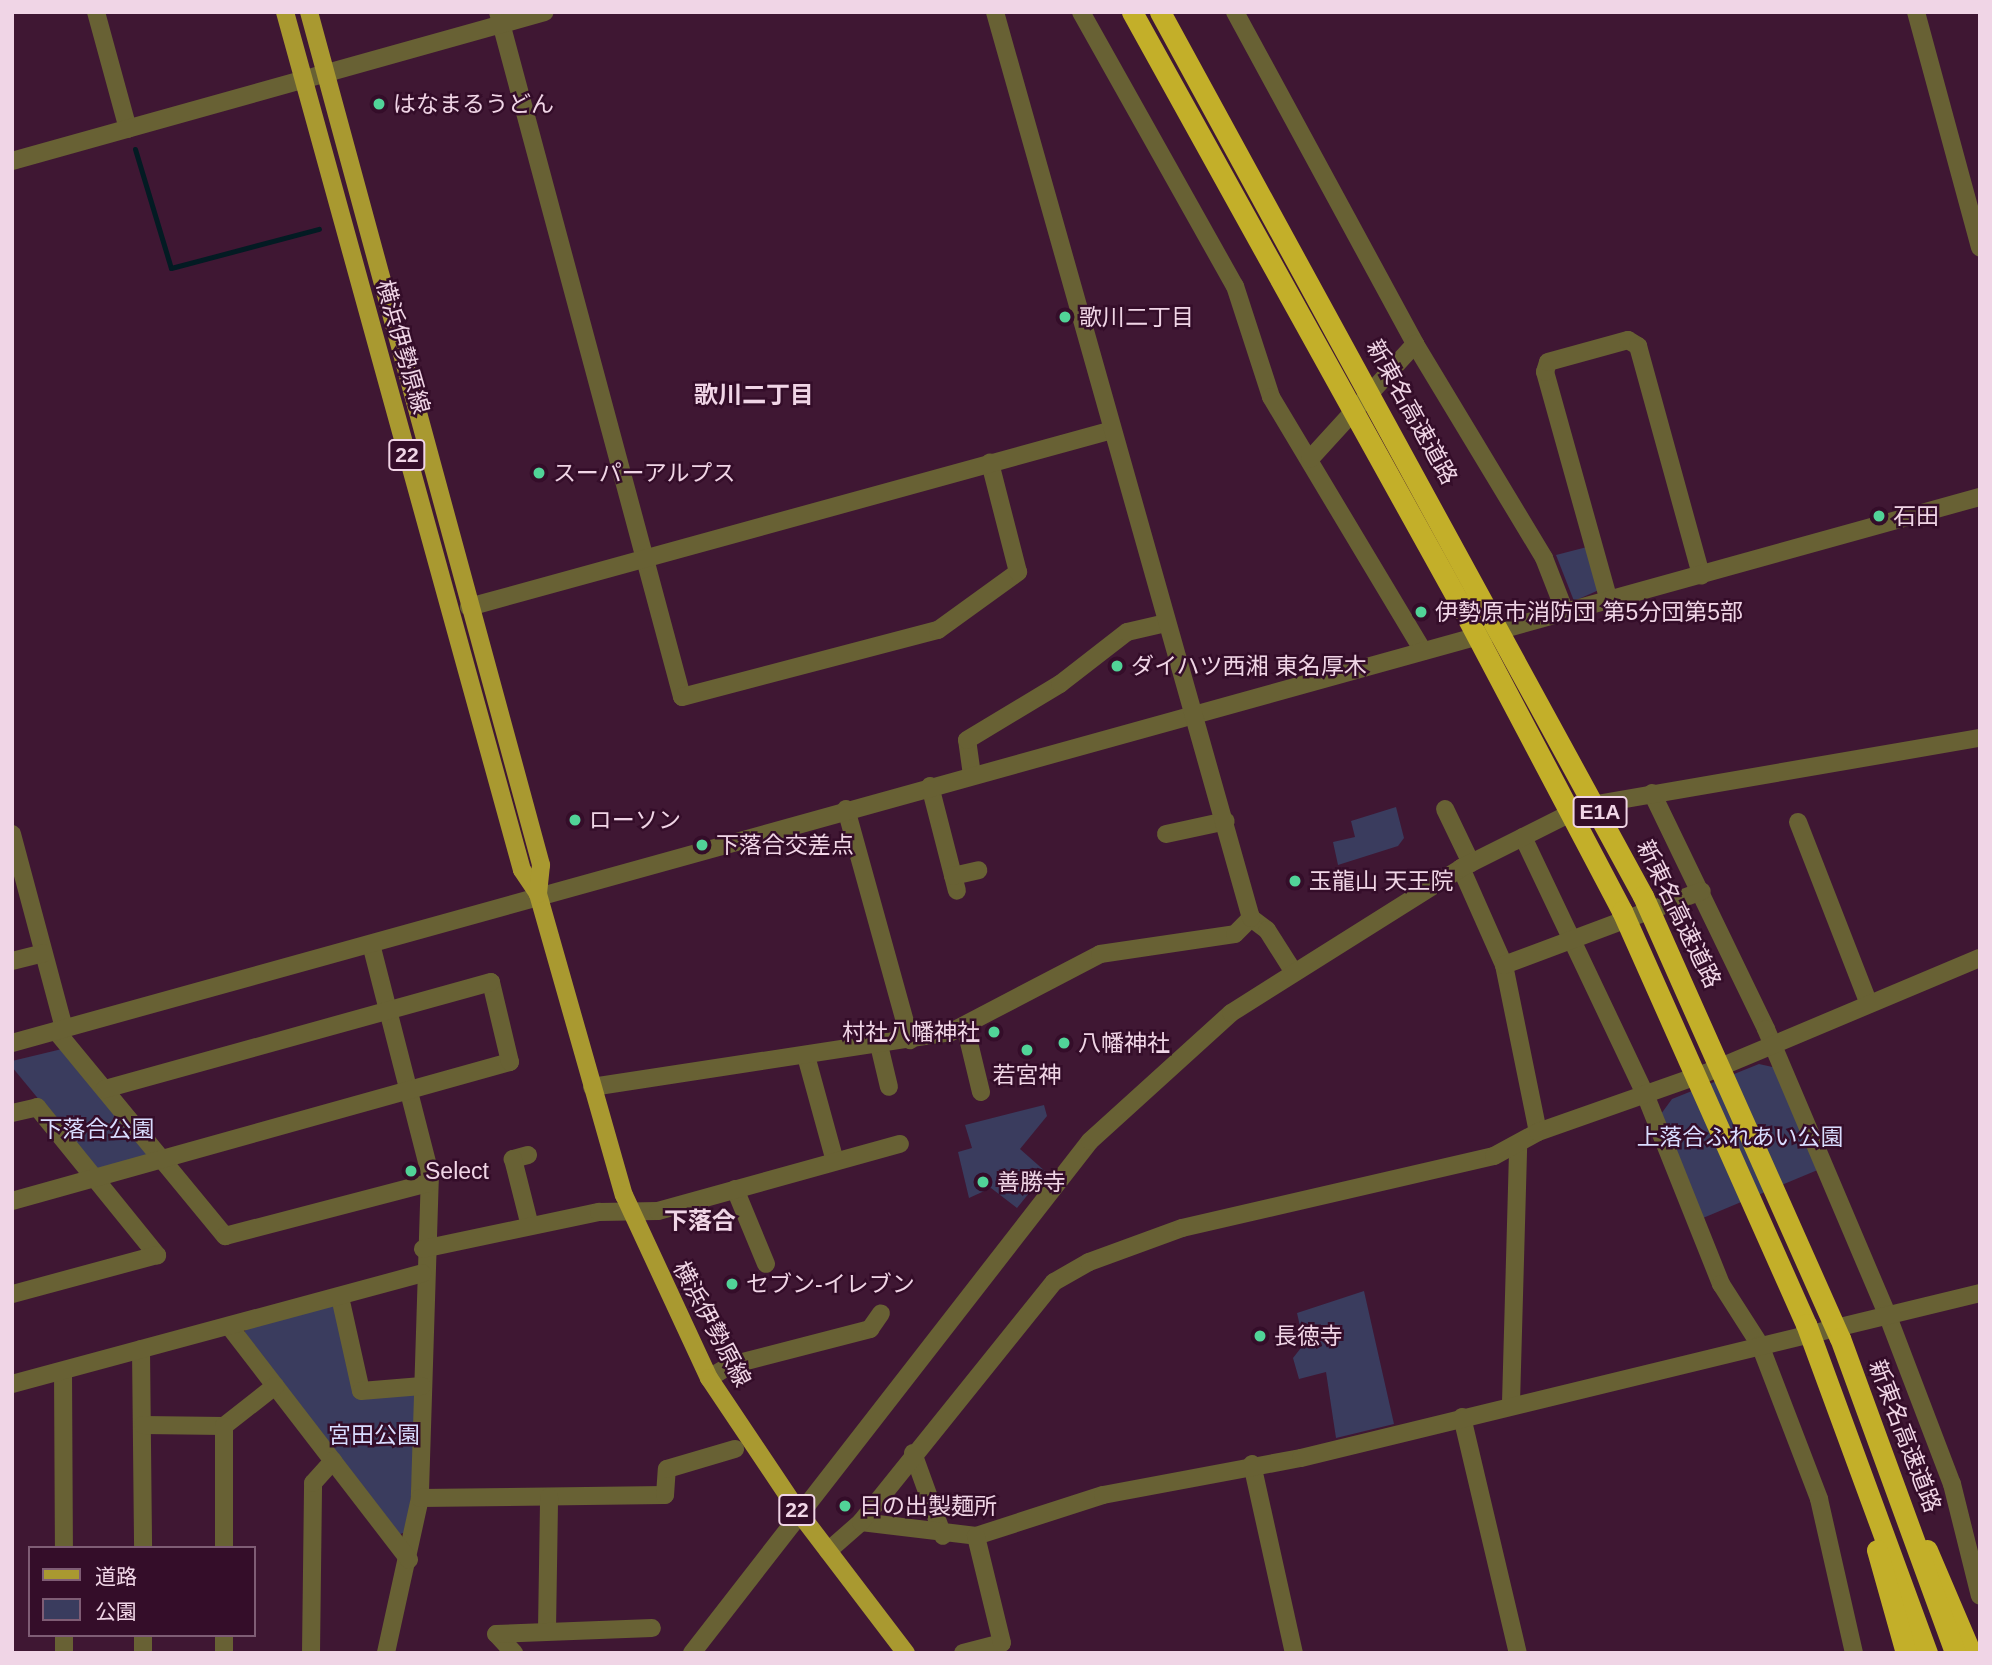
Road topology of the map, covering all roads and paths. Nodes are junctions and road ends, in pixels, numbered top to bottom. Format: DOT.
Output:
graph roads {
  1 [pos="96,12"];
  2 [pos="285,12"];
  3 [pos="309,12"];
  4 [pos="545,12"];
  5 [pos="995,12"];
  6 [pos="1081,12"];
  7 [pos="1132,12"];
  8 [pos="1160,12"];
  9 [pos="1235,12"];
  10 [pos="1916,12"];
  11 [pos="500,18"];
  12 [pos="326,74"];
  13 [pos="303,79"];
  14 [pos="128,129"];
  15 [pos="12,161"];
  16 [pos="1980,247"];
  17 [pos="1387,259"];
  18 [pos="1386,290"];
  19 [pos="1415,344"];
  20 [pos="1109,431"];
  21 [pos="1310,459"];
  22 [pos="990,463"];
  23 [pos="1980,497"];
  24 [pos="643,558"];
  25 [pos="1701,575"];
  26 [pos="1609,601"];
  27 [pos="469,607"];
  28 [pos="1565,612"];
  29 [pos="1167,623"];
  30 [pos="1423,651"];
  31 [pos="1194,714"];
  32 [pos="1980,738"];
  33 [pos="972,775"];
  34 [pos="930,786"];
  35 [pos="1652,793"];
  36 [pos="846,809"];
  37 [pos="1452,814"];
  38 [pos="1226,821"];
  39 [pos="1798,822"];
  40 [pos="12,834"];
  41 [pos="1166,834"];
  42 [pos="1523,837"];
  43 [pos="1466,866"];
  44 [pos="978,870"];
  45 [pos="1702,891"];
  46 [pos="538,894"];
  47 [pos="1251,918"];
  48 [pos="1576,940"];
  49 [pos="371,944"];
  50 [pos="43,953"];
  51 [pos="1980,958"];
  52 [pos="12,961"];
  53 [pos="1504,965"];
  54 [pos="1293,971"];
  55 [pos="1869,1004"];
  56 [pos="385,1008"];
  57 [pos="965,1026"];
  58 [pos="60,1030"];
  59 [pos="911,1040"];
  60 [pos="12,1043"];
  61 [pos="1773,1043"];
  62 [pos="880,1045"];
  63 [pos="806,1056"];
  64 [pos="592,1087"];
  65 [pos="889,1087"];
  66 [pos="105,1089"];
  67 [pos="408,1092"];
  68 [pos="981,1092"];
  69 [pos="1645,1094"];
  70 [pos="12,1113"];
  71 [pos="1538,1132"];
  72 [pos="900,1144"];
  73 [pos="1518,1146"];
  74 [pos="163,1158"];
  75 [pos="513,1159"];
  76 [pos="835,1161"];
  77 [pos="1745,1177"];
  78 [pos="97,1178"];
  79 [pos="429,1183"];
  80 [pos="735,1189"];
  81 [pos="12,1201"];
  82 [pos="631,1210"];
  83 [pos="530,1226"];
  84 [pos="423,1249"];
  85 [pos="766,1265"];
  86 [pos="422,1273"];
  87 [pos="1980,1293"];
  88 [pos="12,1294"];
  89 [pos="340,1297"];
  90 [pos="881,1313"];
  91 [pos="1887,1314"];
  92 [pos="229,1326"];
  93 [pos="1760,1345"];
  94 [pos="141,1349"];
  95 [pos="63,1371"];
  96 [pos="709,1378"];
  97 [pos="12,1384"];
  98 [pos="422,1386"];
  99 [pos="275,1387"];
  100 [pos="1511,1403"];
  101 [pos="1462,1418"];
  102 [pos="143,1425"];
  103 [pos="224,1426"];
  104 [pos="735,1449"];
  105 [pos="913,1453"];
  106 [pos="1887,1459"];
  107 [pos="333,1461"];
  108 [pos="1252,1464"];
  109 [pos="549,1497"];
  110 [pos="421,1498"];
  111 [pos="800,1514"];
  112 [pos="861,1522"];
  113 [pos="943,1536"];
  114 [pos="976,1536"];
  115 [pos="64,1546"];
  116 [pos="143,1546"];
  117 [pos="224,1546"];
  118 [pos="828,1550"];
  119 [pos="409,1560"];
  120 [pos="1980,1596"];
  121 [pos="652,1628"];
  122 [pos="547,1630"];
  123 [pos="310,1653"];
  124 [pos="386,1653"];
  125 [pos="514,1653"];
  126 [pos="692,1653"];
  127 [pos="906,1653"];
  128 [pos="963,1653"];
  129 [pos="1294,1653"];
  130 [pos="1518,1653"];
  131 [pos="1854,1653"];
  132 [pos="1906,1653"];
  133 [pos="1927,1653"];
  134 [pos="1955,1653"];
  135 [pos="1971,1653"];
  1 -- 14 [label="street"];
  2 -- 13 [label="main road, 横浜伊勢原線 / 22"];
  3 -- 12 [label="main road, 横浜伊勢原線 / 22"];
  4 -- 11 [label="street"];
  5 -- 20 [label="street"];
  6 -- 21 [label="street"];
  7 -- 77 [label="highway, E1A, bridge"];
  8 -- 106 [label="highway, 新東名高速道路 / E1A, bridge"];
  9 -- 18 [label="street"];
  10 -- 16 [label="street"];
  11 -- 12 [label="street"];
  11 -- 24 [label="street"];
  12 -- 13 [label="street"];
  12 -- 27 [label="main road, 横浜伊勢原線 / 22"];
  13 -- 14 [label="street"];
  13 -- 46 [label="main road, 横浜伊勢原線 / 22"];
  14 -- 15 [label="street"];
  17 -- 18 [label="street"];
  18 -- 19 [label="street"];
  19 -- 21 [label="street"];
  19 -- 28 [label="street"];
  20 -- 22 [label="street"];
  20 -- 29 [label="street"];
  21 -- 30 [label="street"];
  22 -- 24 [label="street"];
  22 -- 24 [label="street"];
  23 -- 25 [label="street"];
  24 -- 27 [label="street"];
  25 -- 26 [label="street"];
  25 -- 26 [label="street"];
  26 -- 28 [label="street"];
  27 -- 46 [label="main road, 横浜伊勢原線 / 22"];
  28 -- 30 [label="street"];
  29 -- 31 [label="street"];
  29 -- 33 [label="street"];
  30 -- 31 [label="street"];
  31 -- 33 [label="street"];
  31 -- 38 [label="street"];
  32 -- 35 [label="street"];
  33 -- 34 [label="street"];
  34 -- 36 [label="street"];
  34 -- 44 [label="street"];
  35 -- 42 [label="street"];
  35 -- 45 [label="street"];
  36 -- 46 [label="street"];
  36 -- 59 [label="street"];
  37 -- 43 [label="street"];
  38 -- 41 [label="street"];
  38 -- 47 [label="street"];
  39 -- 55 [label="street"];
  40 -- 50 [label="street"];
  42 -- 43 [label="street"];
  42 -- 48 [label="street"];
  43 -- 53 [label="street"];
  43 -- 54 [label="street"];
  45 -- 48 [label="street"];
  45 -- 61 [label="street"];
  46 -- 49 [label="street"];
  46 -- 64 [label="main road, 横浜伊勢原線 / 22"];
  47 -- 54 [label="street"];
  47 -- 57 [label="street"];
  48 -- 53 [label="street"];
  48 -- 69 [label="street"];
  49 -- 56 [label="street"];
  49 -- 58 [label="street"];
  50 -- 52 [label="street"];
  50 -- 58 [label="street"];
  51 -- 55 [label="street"];
  53 -- 71 [label="street"];
  54 -- 111 [label="street"];
  55 -- 61 [label="street"];
  56 -- 66 [label="street"];
  56 -- 67 [label="street"];
  56 -- 67 [label="street"];
  57 -- 59 [label="street"];
  57 -- 68 [label="street"];
  58 -- 60 [label="street"];
  58 -- 66 [label="street"];
  59 -- 62 [label="street"];
  61 -- 69 [label="street"];
  61 -- 91 [label="street"];
  62 -- 63 [label="street"];
  62 -- 65 [label="street"];
  63 -- 64 [label="street"];
  63 -- 76 [label="street"];
  64 -- 82 [label="main road, 横浜伊勢原線 / 22"];
  66 -- 74 [label="street"];
  67 -- 74 [label="street"];
  67 -- 79 [label="street"];
  69 -- 71 [label="street"];
  69 -- 93 [label="street"];
  70 -- 78 [label="street"];
  71 -- 73 [label="street"];
  72 -- 76 [label="street"];
  73 -- 100 [label="street"];
  73 -- 105 [label="street"];
  74 -- 78 [label="street"];
  74 -- 79 [label="street"];
  75 -- 83 [label="street"];
  76 -- 80 [label="street"];
  77 -- 132 [label="highway, bridge"];
  77 -- 133 [label="highway, E1A, bridge"];
  78 -- 81 [label="street"];
  78 -- 88 [label="street"];
  79 -- 84 [label="street"];
  80 -- 82 [label="street"];
  80 -- 85 [label="street"];
  82 -- 83 [label="street"];
  82 -- 96 [label="main road, 横浜伊勢原線 / 22"];
  83 -- 84 [label="street"];
  84 -- 86 [label="street"];
  86 -- 89 [label="street"];
  86 -- 98 [label="street"];
  87 -- 91 [label="street"];
  89 -- 92 [label="street"];
  89 -- 98 [label="street"];
  90 -- 96 [label="street"];
  91 -- 93 [label="street"];
  91 -- 120 [label="street"];
  92 -- 94 [label="street"];
  92 -- 99 [label="street"];
  93 -- 100 [label="street"];
  93 -- 131 [label="street"];
  94 -- 95 [label="street"];
  94 -- 102 [label="street"];
  95 -- 97 [label="street"];
  95 -- 115 [label="street"];
  96 -- 111 [label="main road, 横浜伊勢原線 / 22"];
  98 -- 110 [label="street"];
  99 -- 103 [label="street"];
  99 -- 107 [label="street"];
  100 -- 101 [label="street"];
  101 -- 108 [label="street"];
  101 -- 130 [label="street"];
  102 -- 103 [label="street"];
  102 -- 116 [label="street"];
  103 -- 117 [label="street"];
  104 -- 109 [label="street"];
  105 -- 112 [label="street"];
  105 -- 113 [label="street"];
  106 -- 134 [label="highway, 新東名高速道路 / E1A, bridge"];
  106 -- 135 [label="highway, bridge"];
  107 -- 119 [label="street"];
  107 -- 123 [label="street"];
  108 -- 114 [label="street"];
  108 -- 129 [label="street"];
  109 -- 110 [label="street"];
  109 -- 122 [label="street"];
  110 -- 119 [label="street"];
  111 -- 118 [label="main road, 横浜伊勢原線 / 22"];
  111 -- 126 [label="street"];
  112 -- 113 [label="street"];
  112 -- 118 [label="street"];
  113 -- 114 [label="street"];
  114 -- 128 [label="street"];
  118 -- 127 [label="main road, 横浜伊勢原線 / 22"];
  119 -- 124 [label="street"];
  121 -- 122 [label="street"];
  122 -- 125 [label="street"];
}
